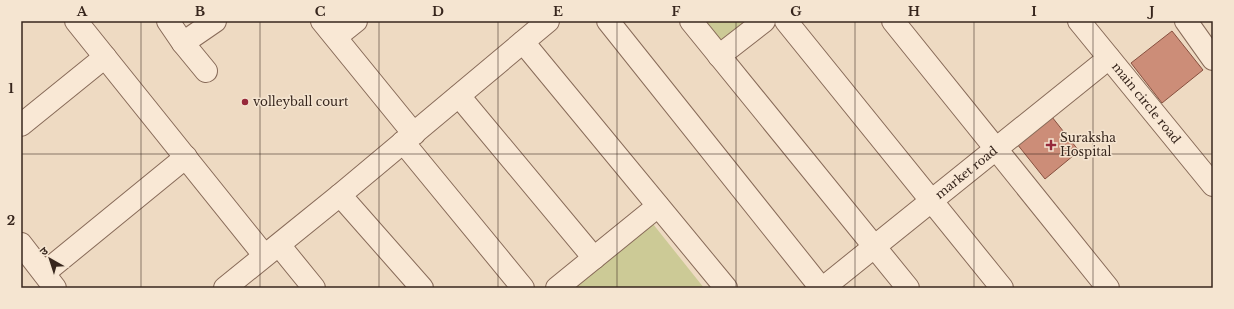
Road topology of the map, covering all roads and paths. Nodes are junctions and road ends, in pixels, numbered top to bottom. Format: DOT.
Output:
graph roads {
  1 [pos="76,21"];
  2 [pos="168,21"];
  3 [pos="215,21"];
  4 [pos="356,21"];
  5 [pos="548,21"];
  6 [pos="608,21"];
  7 [pos="691,21"];
  8 [pos="764,21"];
  9 [pos="786,21"];
  10 [pos="893,21"];
  11 [pos="1079,21"];
  12 [pos="1186,21"];
  13 [pos="329,29"];
  14 [pos="523,42"];
  15 [pos="183,43"];
  16 [pos="719,56"];
  17 [pos="105,57"];
  18 [pos="1109,58"];
  19 [pos="1213,59"];
  20 [pos="206,71"];
  21 [pos="459,96"];
  22 [pos="21,125"];
  23 [pos="408,138"];
  24 [pos="995,149"];
  25 [pos="186,157"];
  26 [pos="1213,184"];
  27 [pos="340,195"];
  28 [pos="931,201"];
  29 [pos="658,206"];
  30 [pos="21,244"];
  31 [pos="874,246"];
  32 [pos="271,250"];
  33 [pos="594,258"];
  34 [pos="49,280"];
  35 [pos="225,288"];
  36 [pos="314,288"];
  37 [pos="422,288"];
  38 [pos="523,288"];
  39 [pos="557,288"];
  40 [pos="726,288"];
  41 [pos="822,288"];
  42 [pos="908,288"];
  43 [pos="1002,288"];
  44 [pos="1108,288"];
  1 -- 17 [label="street"];
  2 -- 15 [label="street"];
  3 -- 15 [label="street"];
  4 -- 13 [label="street"];
  5 -- 14 [label="street"];
  6 -- 41 [label="street"];
  7 -- 16 [label="street"];
  8 -- 16 [label="street"];
  9 -- 28 [label="street"];
  10 -- 24 [label="street"];
  11 -- 18 [label="street, main circle road"];
  12 -- 19 [label="street"];
  13 -- 23 [label="street"];
  14 -- 21 [label="street"];
  14 -- 29 [label="street"];
  15 -- 20 [label="street"];
  16 -- 31 [label="street"];
  17 -- 22 [label="street"];
  17 -- 25 [label="street"];
  18 -- 24 [label="street, market road"];
  18 -- 26 [label="street, main circle road"];
  21 -- 23 [label="street"];
  21 -- 33 [label="street"];
  23 -- 27 [label="street"];
  23 -- 38 [label="street"];
  24 -- 28 [label="street, market road"];
  24 -- 44 [label="street"];
  25 -- 32 [label="street"];
  25 -- 34 [label="street"];
  27 -- 32 [label="street"];
  27 -- 37 [label="street"];
  28 -- 31 [label="street, market road"];
  28 -- 43 [label="street"];
  29 -- 33 [label="street"];
  29 -- 40 [label="street"];
  30 -- 34 [label="street"];
  31 -- 41 [label="street, market road"];
  31 -- 42 [label="street"];
  32 -- 35 [label="street"];
  32 -- 36 [label="street"];
  33 -- 39 [label="street"];
}
